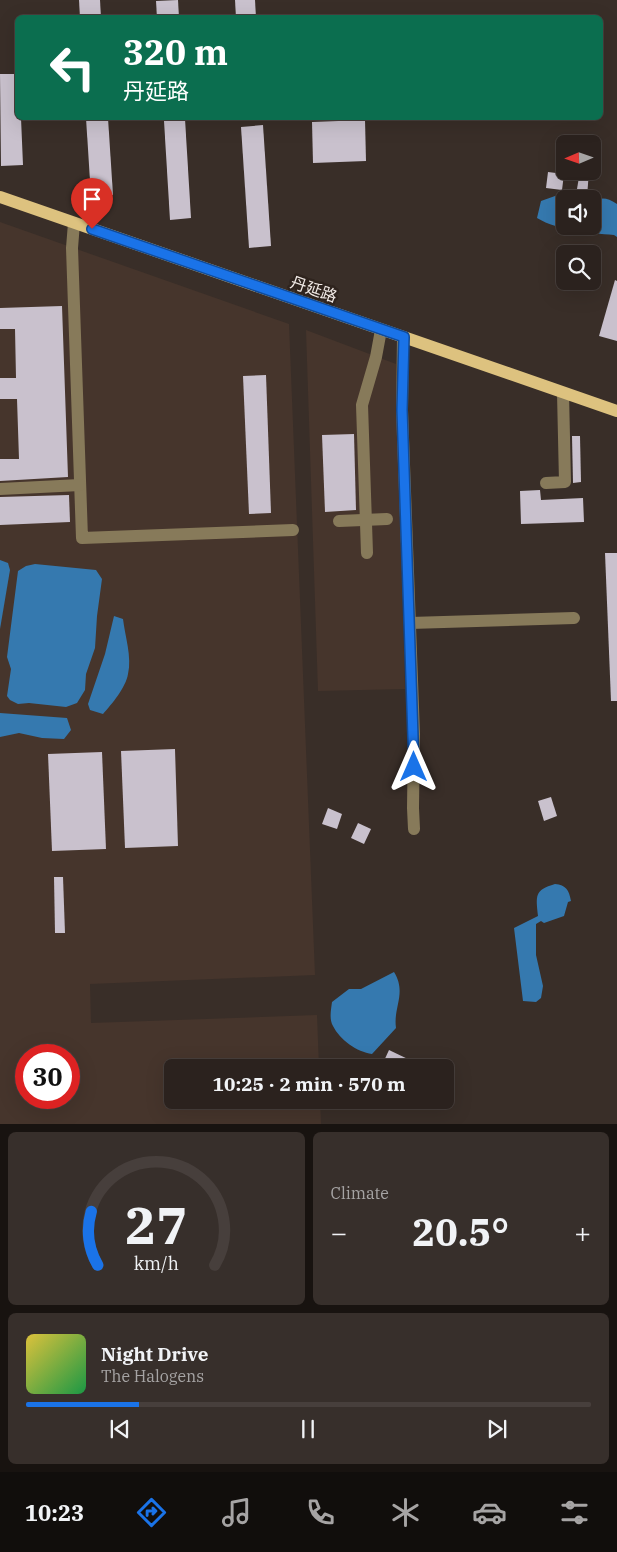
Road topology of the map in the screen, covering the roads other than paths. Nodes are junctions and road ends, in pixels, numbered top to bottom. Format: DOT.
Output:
graph roads {
  1 [pos="0,197"];
  2 [pos="74,223"];
  3 [pos="381,330"];
  4 [pos="404,337"];
  5 [pos="563,393"];
  6 [pos="617,411"];
  7 [pos="546,483"];
  8 [pos="80,486"];
  9 [pos="0,489"];
  10 [pos="387,519"];
  11 [pos="366,520"];
  12 [pos="339,521"];
  13 [pos="293,530"];
  14 [pos="368,553"];
  15 [pos="574,618"];
  16 [pos="410,623"];
  17 [pos="414,829"];
  1 -- 2 [label="main road, 丹延路"];
  2 -- 3 [label="main road, 丹延路"];
  2 -- 8 [label="street"];
  3 -- 4 [label="main road, 丹延路"];
  3 -- 11 [label="street"];
  4 -- 5 [label="main road, 丹延路"];
  4 -- 16 [label="street"];
  5 -- 6 [label="main road, 丹延路"];
  5 -- 7 [label="street"];
  8 -- 9 [label="street"];
  8 -- 13 [label="street"];
  10 -- 11 [label="street"];
  11 -- 12 [label="street"];
  11 -- 14 [label="street"];
  15 -- 16 [label="street"];
  16 -- 17 [label="street"];
}
